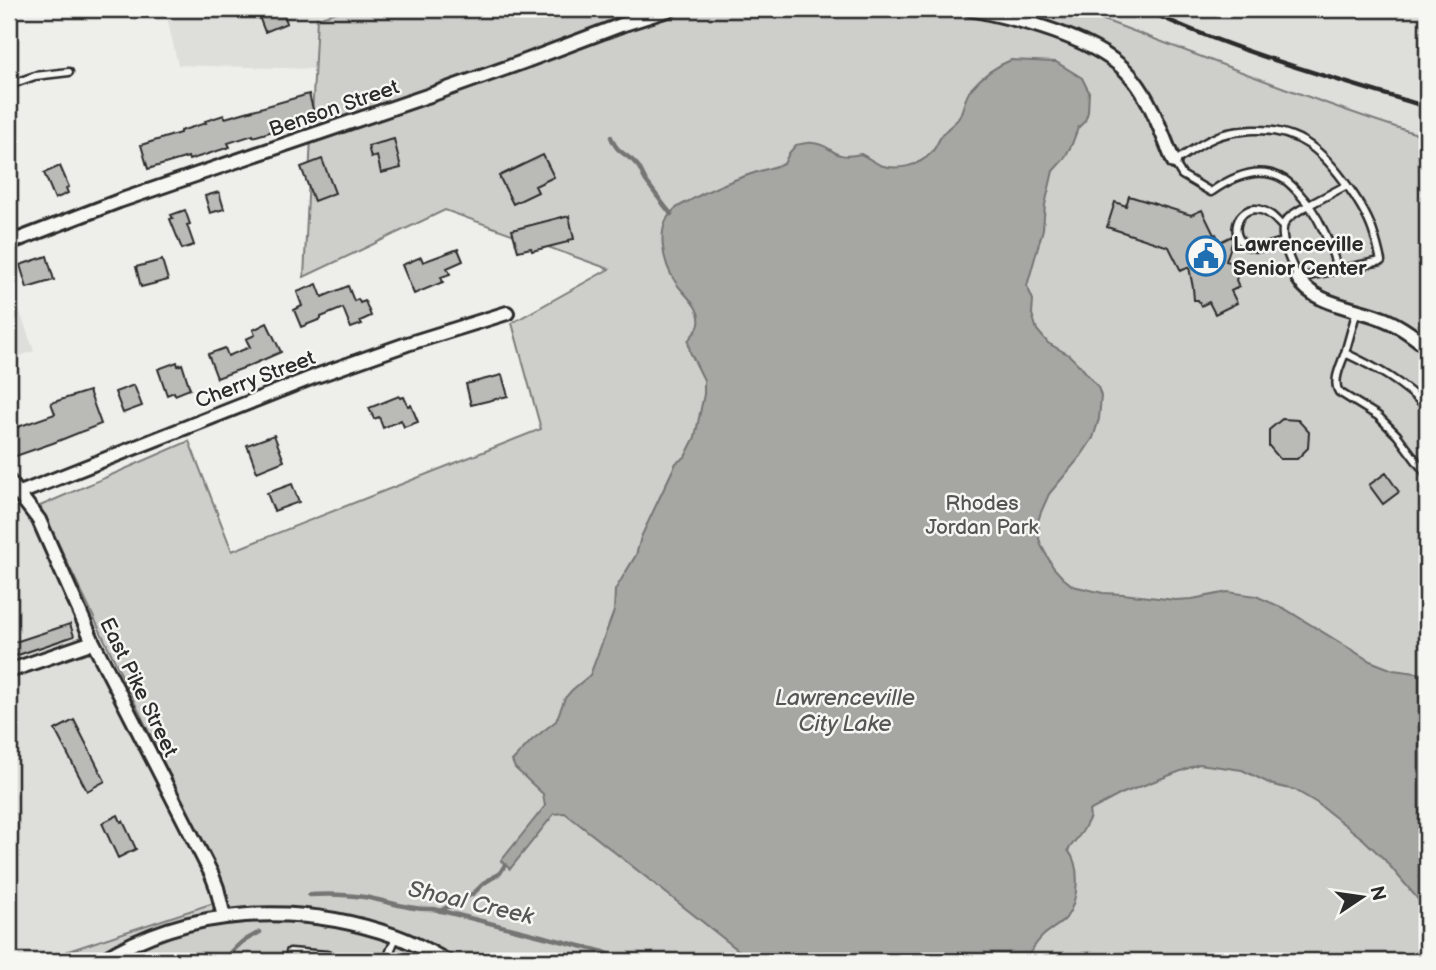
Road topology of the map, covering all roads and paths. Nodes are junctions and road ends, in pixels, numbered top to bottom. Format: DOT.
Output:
graph roads {
  1 [pos="671,9"];
  2 [pos="970,9"];
  3 [pos="69,72"];
  4 [pos="9,85"];
  5 [pos="1174,162"];
  6 [pos="1347,185"];
  7 [pos="1309,205"];
  8 [pos="1283,227"];
  9 [pos="1284,242"];
  10 [pos="9,243"];
  11 [pos="1338,270"];
  12 [pos="1298,278"];
  13 [pos="1357,310"];
  14 [pos="507,313"];
  15 [pos="1427,347"];
  16 [pos="1345,353"];
  17 [pos="1427,408"];
  18 [pos="1427,475"];
  19 [pos="9,481"];
  20 [pos="20,493"];
  21 [pos="93,642"];
  22 [pos="9,671"];
  23 [pos="224,917"];
  24 [pos="397,936"];
  25 [pos="101,961"];
  26 [pos="289,961"];
  27 [pos="354,961"];
  28 [pos="386,961"];
  29 [pos="447,961"];
  1 -- 10 [label="street, Benson Street"];
  2 -- 5 [label="street"];
  3 -- 4 [label="lane"];
  5 -- 6 [label="lane"];
  5 -- 7 [label="lane"];
  6 -- 7 [label="lane"];
  6 -- 11 [label="lane"];
  7 -- 8 [label="lane"];
  7 -- 11 [label="lane"];
  8 -- 9 [label="lane"];
  8 -- 9 [label="lane"];
  9 -- 12 [label="lane"];
  11 -- 12 [label="lane"];
  12 -- 13 [label="street"];
  13 -- 15 [label="street"];
  13 -- 16 [label="lane"];
  14 -- 20 [label="street, Cherry Street"];
  16 -- 17 [label="lane"];
  16 -- 18 [label="lane"];
  19 -- 20 [label="street, East Pike Street"];
  20 -- 21 [label="street, East Pike Street"];
  21 -- 22 [label="street"];
  21 -- 23 [label="street, East Pike Street"];
  23 -- 24 [label="street"];
  23 -- 25 [label="street"];
  24 -- 28 [label="lane"];
  24 -- 29 [label="street"];
  26 -- 27 [label="lane"];
}
